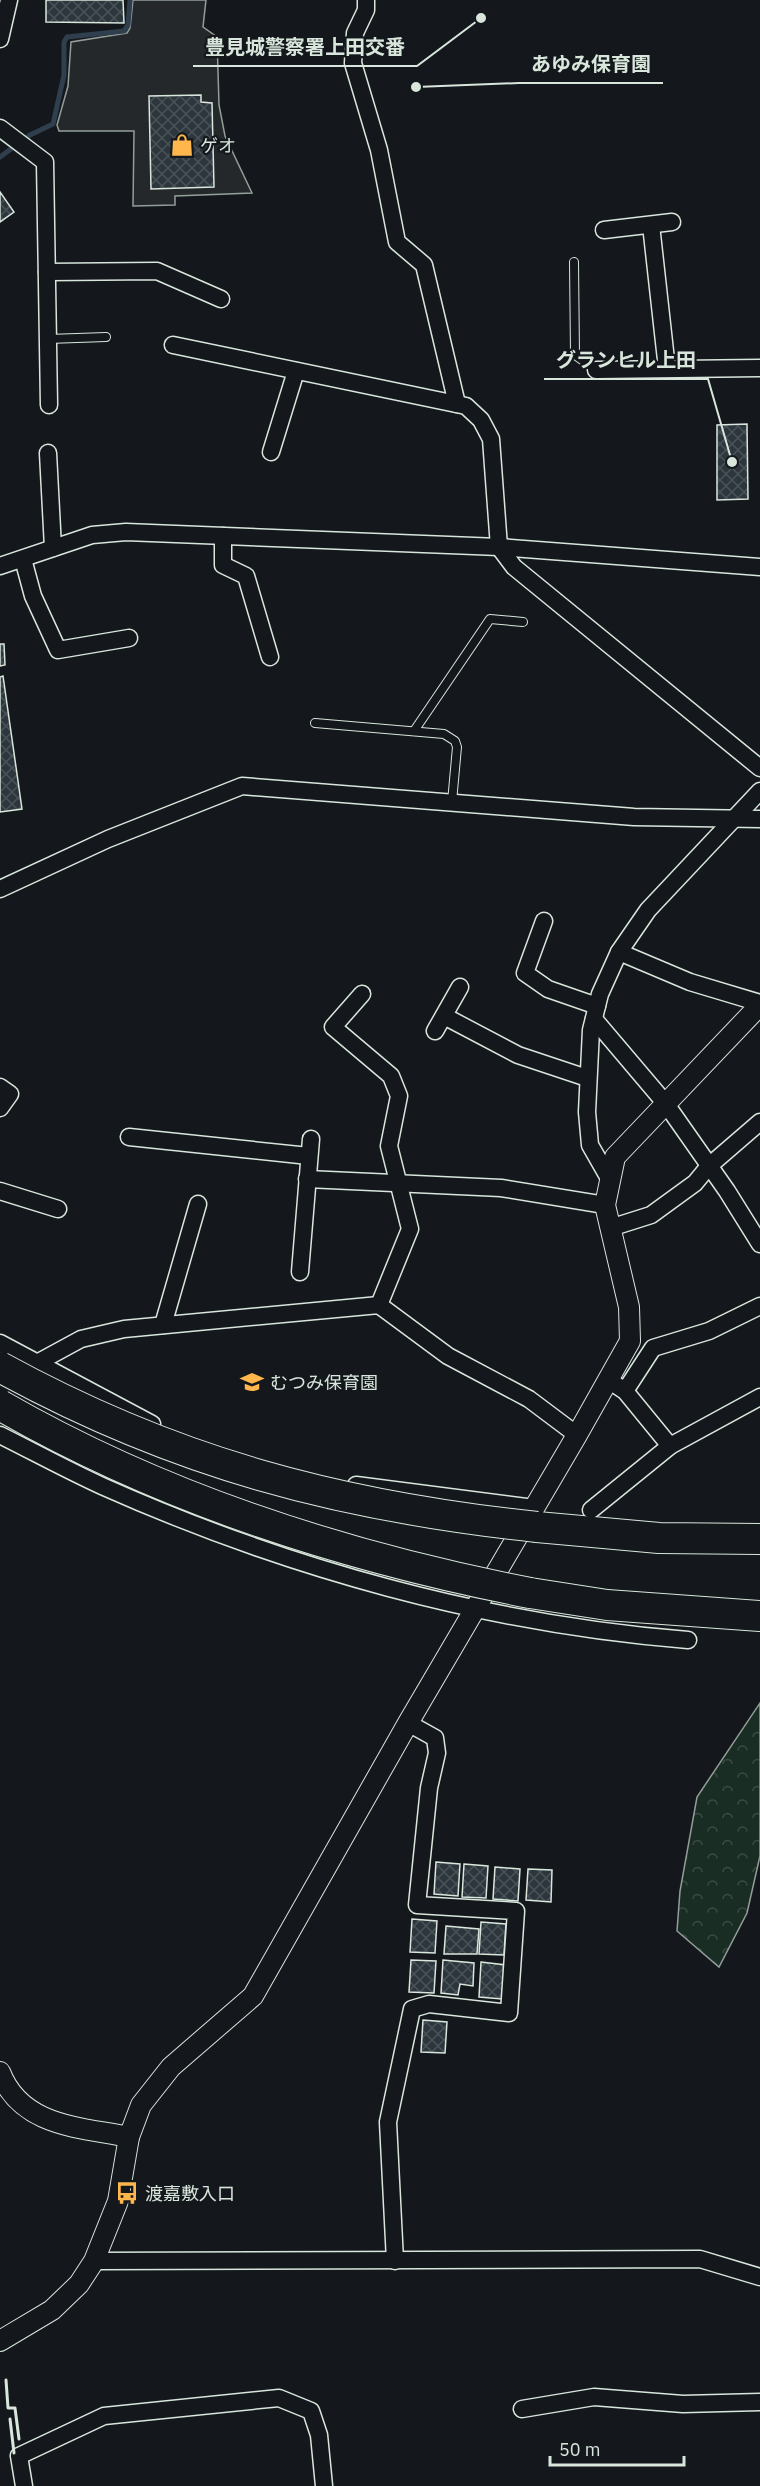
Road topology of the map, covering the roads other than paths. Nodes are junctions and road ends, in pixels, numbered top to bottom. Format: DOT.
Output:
graph roads {
  1 [pos="9,0"];
  2 [pos="366,0"];
  3 [pos="0,39"];
  4 [pos="0,128"];
  5 [pos="672,222"];
  6 [pos="651,225"];
  7 [pos="604,230"];
  8 [pos="574,262"];
  9 [pos="47,272"];
  10 [pos="222,299"];
  11 [pos="106,337"];
  12 [pos="48,339"];
  13 [pos="173,345"];
  14 [pos="760,368"];
  15 [pos="667,369"];
  16 [pos="596,370"];
  17 [pos="296,371"];
  18 [pos="457,404"];
  19 [pos="49,405"];
  20 [pos="271,452"];
  21 [pos="48,453"];
  22 [pos="223,536"];
  23 [pos="499,547"];
  24 [pos="54,548"];
  25 [pos="23,559"];
  26 [pos="0,566"];
  27 [pos="760,567"];
  28 [pos="523,622"];
  29 [pos="129,638"];
  30 [pos="270,657"];
  31 [pos="315,723"];
  32 [pos="414,731"];
  33 [pos="760,768"];
  34 [pos="760,791"];
  35 [pos="452,802"];
  36 [pos="737,818"];
  37 [pos="760,819"];
  38 [pos="0,889"];
  39 [pos="544,921"];
  40 [pos="619,952"];
  41 [pos="460,987"];
  42 [pos="362,994"];
  43 [pos="760,1004"];
  44 [pos="595,1013"];
  45 [pos="588,1078"];
  46 [pos="0,1087"];
  47 [pos="666,1104"];
  48 [pos="0,1108"];
  49 [pos="760,1122"];
  50 [pos="129,1137"];
  51 [pos="709,1166"];
  52 [pos="307,1179"];
  53 [pos="610,1180"];
  54 [pos="400,1185"];
  55 [pos="0,1191"];
  56 [pos="198,1204"];
  57 [pos="605,1205"];
  58 [pos="58,1209"];
  59 [pos="610,1228"];
  60 [pos="760,1244"];
  61 [pos="300,1272"];
  62 [pos="379,1305"];
  63 [pos="760,1306"];
  64 [pos="163,1325"];
  65 [pos="0,1342"];
  66 [pos="35,1364"];
  67 [pos="0,1367"];
  68 [pos="608,1380"];
  69 [pos="625,1391"];
  70 [pos="760,1397"];
  71 [pos="0,1405"];
  72 [pos="0,1435"];
  73 [pos="577,1435"];
  74 [pos="670,1446"];
  75 [pos="591,1510"];
  76 [pos="535,1518"];
  77 [pos="760,1539"];
  78 [pos="475,1610"];
  79 [pos="760,1616"];
  80 [pos="688,1640"];
  81 [pos="408,1723"];
  82 [pos="0,2072"];
  83 [pos="129,2137"];
  84 [pos="94,2261"];
  85 [pos="395,2261"];
  86 [pos="760,2277"];
  87 [pos="0,2341"];
  88 [pos="760,2402"];
  89 [pos="522,2409"];
  90 [pos="24,2486"];
  91 [pos="324,2486"];
  1 -- 3 [label="street"];
  2 -- 18 [label="street"];
  4 -- 9 [label="street"];
  5 -- 6 [label="street"];
  6 -- 7 [label="street"];
  6 -- 15 [label="street"];
  8 -- 16 [label="lane"];
  9 -- 10 [label="street"];
  9 -- 12 [label="street"];
  11 -- 12 [label="lane"];
  12 -- 19 [label="street"];
  13 -- 17 [label="street"];
  14 -- 15 [label="street"];
  15 -- 16 [label="street"];
  17 -- 18 [label="street"];
  17 -- 20 [label="street"];
  18 -- 23 [label="street"];
  21 -- 24 [label="street"];
  22 -- 23 [label="street"];
  22 -- 24 [label="street"];
  22 -- 30 [label="street"];
  23 -- 27 [label="street"];
  23 -- 33 [label="street"];
  24 -- 25 [label="street"];
  25 -- 26 [label="street"];
  25 -- 29 [label="street"];
  28 -- 32 [label="lane"];
  31 -- 32 [label="lane"];
  32 -- 35 [label="lane"];
  34 -- 36 [label="street"];
  35 -- 36 [label="street"];
  35 -- 38 [label="street"];
  36 -- 37 [label="street"];
  36 -- 40 [label="street"];
  39 -- 44 [label="street"];
  40 -- 43 [label="street"];
  40 -- 44 [label="street"];
  41 -- 45 [label="street"];
  42 -- 54 [label="street"];
  43 -- 47 [label="street"];
  44 -- 45 [label="street"];
  44 -- 47 [label="street"];
  45 -- 53 [label="street"];
  46 -- 48 [label="street"];
  47 -- 51 [label="street"];
  47 -- 53 [label="street"];
  49 -- 51 [label="street"];
  50 -- 52 [label="street"];
  51 -- 59 [label="street"];
  51 -- 60 [label="street"];
  52 -- 54 [label="street"];
  52 -- 61 [label="street"];
  53 -- 57 [label="street"];
  54 -- 57 [label="street"];
  54 -- 62 [label="street"];
  55 -- 58 [label="street"];
  56 -- 64 [label="street"];
  57 -- 59 [label="street"];
  59 -- 68 [label="street"];
  62 -- 64 [label="street"];
  62 -- 73 [label="street"];
  63 -- 69 [label="street"];
  64 -- 66 [label="street"];
  65 -- 66 [label="street"];
  66 -- 76 [label="street"];
  67 -- 76 [label="highway, bridge"];
  68 -- 69 [label="street"];
  68 -- 73 [label="street"];
  69 -- 74 [label="street"];
  70 -- 74 [label="street"];
  71 -- 79 [label="highway, bridge"];
  72 -- 78 [label="street"];
  73 -- 76 [label="street"];
  74 -- 75 [label="street"];
  76 -- 77 [label="highway"];
  76 -- 78 [label="street"];
  78 -- 80 [label="street"];
  78 -- 81 [label="street"];
  81 -- 83 [label="street"];
  81 -- 85 [label="street"];
  82 -- 83 [label="street"];
  83 -- 84 [label="street"];
  84 -- 85 [label="street"];
  84 -- 87 [label="street"];
  85 -- 86 [label="street"];
  88 -- 89 [label="street"];
  90 -- 91 [label="street"];
}
